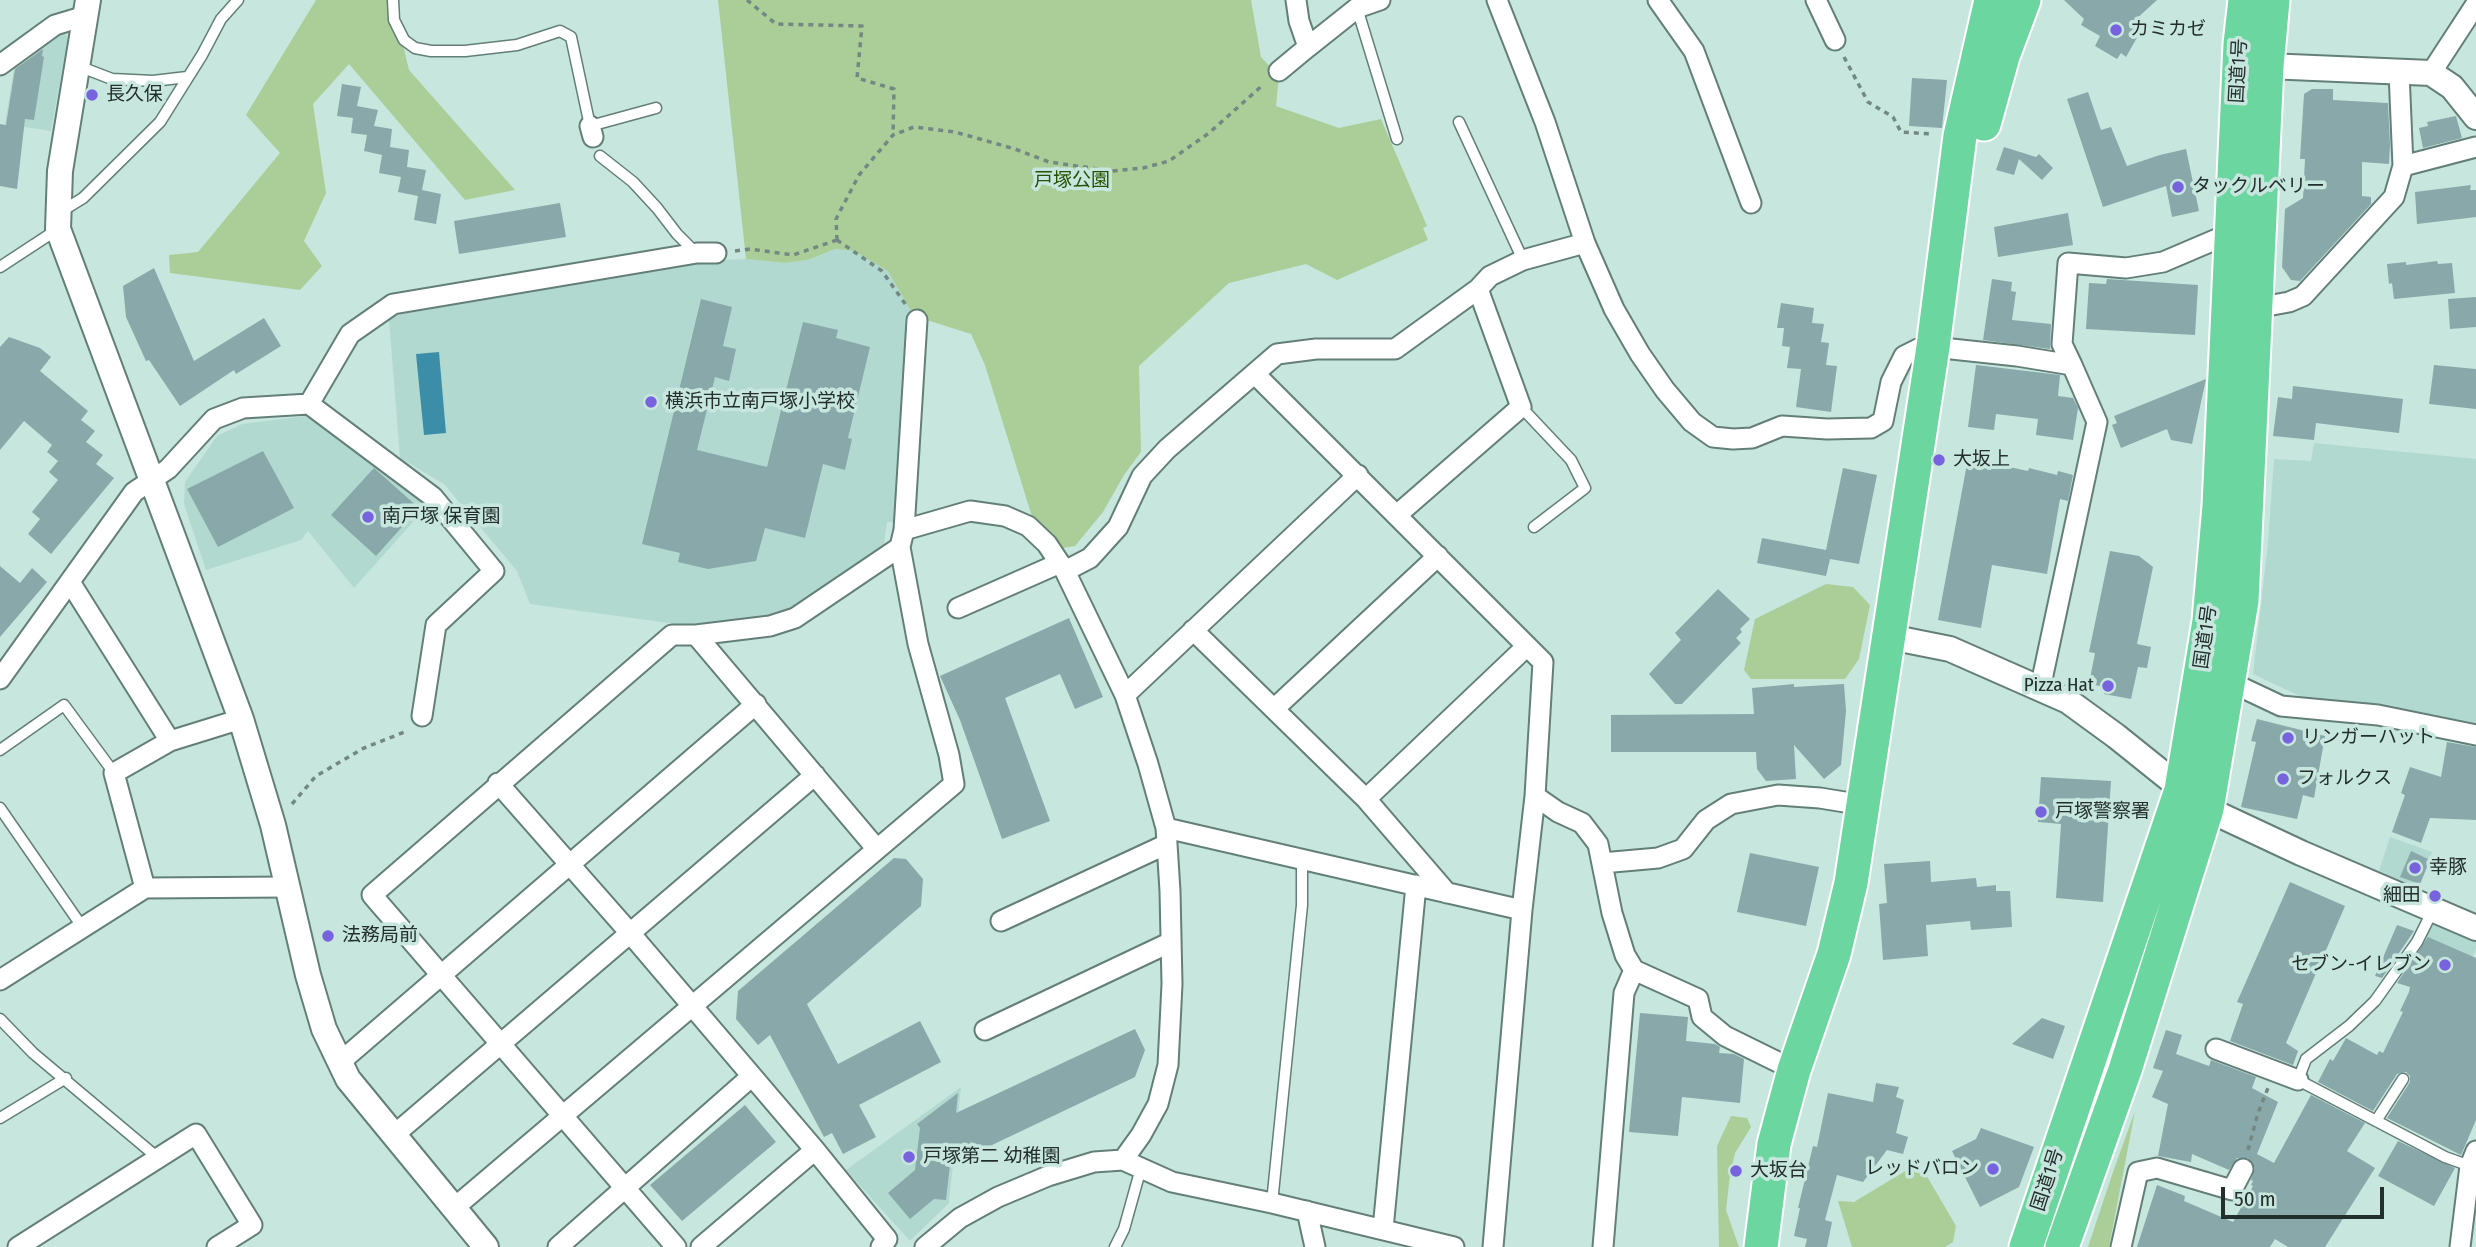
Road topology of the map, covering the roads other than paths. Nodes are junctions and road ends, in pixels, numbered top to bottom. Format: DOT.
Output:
graph roads {
  1 [pos="238,0"];
  2 [pos="393,0"];
  3 [pos="1296,0"];
  4 [pos="1380,0"];
  5 [pos="1497,0"];
  6 [pos="1658,0"];
  7 [pos="1816,0"];
  8 [pos="1991,0"];
  9 [pos="2024,0"];
  10 [pos="2245,0"];
  11 [pos="2273,0"];
  12 [pos="2476,5"];
  13 [pos="87,8"];
  14 [pos="1357,8"];
  15 [pos="1835,40"];
  16 [pos="1308,47"];
  17 [pos="0,65"];
  18 [pos="78,65"];
  19 [pos="2267,66"];
  20 [pos="1279,71"];
  21 [pos="2399,72"];
  22 [pos="2431,73"];
  23 [pos="187,77"];
  24 [pos="2473,107"];
  25 [pos="656,108"];
  26 [pos="1459,122"];
  27 [pos="1397,139"];
  28 [pos="2476,147"];
  29 [pos="600,156"];
  30 [pos="2403,166"];
  31 [pos="1751,203"];
  32 [pos="58,221"];
  33 [pos="2231,233"];
  34 [pos="1585,243"];
  35 [pos="706,253"];
  36 [pos="1523,260"];
  37 [pos="0,267"];
  38 [pos="1944,269"];
  39 [pos="1478,289"];
  40 [pos="2256,308"];
  41 [pos="917,320"];
  42 [pos="1933,346"];
  43 [pos="2072,365"];
  44 [pos="1255,374"];
  45 [pos="309,404"];
  46 [pos="1521,407"];
  47 [pos="1358,475"];
  48 [pos="151,479"];
  49 [pos="1398,514"];
  50 [pos="1534,527"];
  51 [pos="902,539"];
  52 [pos="1438,555"];
  53 [pos="1062,567"];
  54 [pos="70,582"];
  55 [pos="958,608"];
  56 [pos="1194,630"];
  57 [pos="696,635"];
  58 [pos="1890,637"];
  59 [pos="1527,646"];
  60 [pos="0,680"];
  61 [pos="2228,681"];
  62 [pos="2040,689"];
  63 [pos="1125,695"];
  64 [pos="756,705"];
  65 [pos="1275,708"];
  66 [pos="422,716"];
  67 [pos="241,719"];
  68 [pos="2476,735"];
  69 [pos="170,741"];
  70 [pos="0,750"];
  71 [pos="114,773"];
  72 [pos="815,775"];
  73 [pos="498,783"];
  74 [pos="1535,796"];
  75 [pos="1366,799"];
  76 [pos="2194,799"];
  77 [pos="1863,805"];
  78 [pos="0,808"];
  79 [pos="1167,836"];
  80 [pos="876,848"];
  81 [pos="1302,858"];
  82 [pos="1602,863"];
  83 [pos="570,864"];
  84 [pos="1416,885"];
  85 [pos="288,887"];
  86 [pos="145,888"];
  87 [pos="1447,892"];
  88 [pos="2433,909"];
  89 [pos="1522,910"];
  90 [pos="1000,921"];
  91 [pos="83,928"];
  92 [pos="2476,928"];
  93 [pos="630,933"];
  94 [pos="1171,942"];
  95 [pos="1634,970"];
  96 [pos="442,974"];
  97 [pos="0,980"];
  98 [pos="692,1005"];
  99 [pos="0,1019"];
  100 [pos="985,1030"];
  101 [pos="501,1044"];
  102 [pos="2216,1049"];
  103 [pos="339,1063"];
  104 [pos="1794,1070"];
  105 [pos="752,1076"];
  106 [pos="66,1078"];
  107 [pos="2403,1079"];
  108 [pos="2298,1080"];
  109 [pos="563,1115"];
  110 [pos="0,1118"];
  111 [pos="2376,1121"];
  112 [pos="394,1135"];
  113 [pos="815,1150"];
  114 [pos="158,1158"];
  115 [pos="2473,1159"];
  116 [pos="1132,1164"];
  117 [pos="2243,1169"];
  118 [pos="625,1188"];
  119 [pos="1272,1203"];
  120 [pos="454,1208"];
  121 [pos="1307,1211"];
  122 [pos="1383,1229"];
  123 [pos="18,1247"];
  124 [pos="217,1247"];
  125 [pos="486,1247"];
  126 [pos="558,1247"];
  127 [pos="676,1247"];
  128 [pos="701,1247"];
  129 [pos="881,1247"];
  130 [pos="925,1247"];
  131 [pos="1115,1247"];
  132 [pos="1315,1247"];
  133 [pos="1454,1247"];
  134 [pos="1493,1247"];
  135 [pos="1602,1247"];
  136 [pos="1761,1247"];
  137 [pos="2026,1247"];
  138 [pos="2062,1247"];
  139 [pos="2121,1247"];
  140 [pos="2460,1247"];
  1 -- 23 [label="lane"];
  2 -- 25 [label="lane"];
  3 -- 16 [label="street"];
  4 -- 14 [label="street"];
  5 -- 34 [label="street"];
  6 -- 31 [label="street"];
  7 -- 15 [label="street"];
  8 -- 38 [label="highway"];
  9 -- 38 [label="highway"];
  10 -- 33 [label="highway, 国道1号"];
  11 -- 19 [label="highway, 国道1号"];
  12 -- 22 [label="street"];
  13 -- 17 [label="street"];
  13 -- 18 [label="street"];
  14 -- 16 [label="street"];
  14 -- 27 [label="lane"];
  16 -- 20 [label="street"];
  18 -- 23 [label="lane"];
  18 -- 32 [label="street"];
  19 -- 21 [label="street"];
  19 -- 40 [label="highway, 国道1号"];
  21 -- 22 [label="street"];
  21 -- 30 [label="street"];
  22 -- 24 [label="street"];
  23 -- 32 [label="lane"];
  26 -- 36 [label="lane"];
  28 -- 30 [label="street"];
  29 -- 35 [label="lane"];
  30 -- 40 [label="street"];
  32 -- 37 [label="lane"];
  32 -- 48 [label="street"];
  33 -- 43 [label="street"];
  33 -- 76 [label="highway, 国道1号"];
  34 -- 36 [label="street"];
  34 -- 42 [label="street"];
  35 -- 45 [label="street"];
  36 -- 39 [label="street"];
  38 -- 42 [label="highway"];
  39 -- 44 [label="street"];
  39 -- 46 [label="street"];
  40 -- 61 [label="highway, 国道1号"];
  41 -- 51 [label="street"];
  42 -- 43 [label="street"];
  42 -- 58 [label="highway"];
  43 -- 62 [label="street"];
  44 -- 47 [label="street"];
  44 -- 53 [label="street"];
  45 -- 48 [label="street"];
  45 -- 66 [label="street"];
  46 -- 49 [label="street"];
  46 -- 50 [label="lane"];
  47 -- 49 [label="street"];
  47 -- 56 [label="street"];
  48 -- 54 [label="street"];
  48 -- 67 [label="street"];
  49 -- 52 [label="street"];
  51 -- 53 [label="street"];
  51 -- 57 [label="street"];
  51 -- 80 [label="street"];
  52 -- 59 [label="street"];
  52 -- 65 [label="street"];
  53 -- 55 [label="street"];
  53 -- 63 [label="street"];
  54 -- 60 [label="street"];
  54 -- 69 [label="street"];
  56 -- 63 [label="street"];
  56 -- 65 [label="street"];
  57 -- 64 [label="street"];
  57 -- 73 [label="street"];
  58 -- 62 [label="street"];
  58 -- 77 [label="highway"];
  59 -- 74 [label="street"];
  59 -- 75 [label="street"];
  61 -- 68 [label="street"];
  61 -- 76 [label="highway, 国道1号"];
  62 -- 76 [label="street"];
  63 -- 79 [label="street"];
  64 -- 72 [label="street"];
  64 -- 83 [label="street"];
  65 -- 75 [label="street"];
  67 -- 69 [label="street"];
  67 -- 85 [label="street"];
  69 -- 71 [label="street"];
  70 -- 71 [label="lane"];
  71 -- 86 [label="street"];
  72 -- 80 [label="street"];
  72 -- 93 [label="street"];
  73 -- 83 [label="street"];
  73 -- 96 [label="street"];
  74 -- 82 [label="street"];
  74 -- 89 [label="street"];
  75 -- 87 [label="street"];
  76 -- 88 [label="street"];
  76 -- 137 [label="highway, 国道1号"];
  76 -- 138 [label="highway, 国道1号"];
  77 -- 82 [label="street"];
  77 -- 104 [label="highway"];
  78 -- 91 [label="lane"];
  79 -- 81 [label="street"];
  79 -- 90 [label="street"];
  79 -- 94 [label="street"];
  80 -- 98 [label="street"];
  81 -- 84 [label="street"];
  81 -- 119 [label="lane"];
  82 -- 95 [label="street"];
  83 -- 93 [label="street"];
  83 -- 96 [label="street"];
  84 -- 87 [label="street"];
  84 -- 122 [label="street"];
  85 -- 86 [label="street"];
  85 -- 103 [label="street"];
  86 -- 91 [label="street"];
  87 -- 89 [label="street"];
  88 -- 92 [label="street"];
  88 -- 108 [label="lane"];
  89 -- 134 [label="street"];
  91 -- 97 [label="street"];
  93 -- 98 [label="street"];
  93 -- 101 [label="street"];
  94 -- 100 [label="street"];
  94 -- 116 [label="street"];
  95 -- 104 [label="street"];
  95 -- 135 [label="street"];
  96 -- 101 [label="street"];
  96 -- 103 [label="street"];
  98 -- 105 [label="street"];
  98 -- 109 [label="street"];
  99 -- 106 [label="lane"];
  101 -- 109 [label="street"];
  101 -- 112 [label="street"];
  102 -- 108 [label="street"];
  103 -- 112 [label="street"];
  104 -- 136 [label="highway"];
  105 -- 113 [label="street"];
  105 -- 118 [label="street"];
  106 -- 110 [label="lane"];
  106 -- 114 [label="lane"];
  107 -- 111 [label="lane"];
  108 -- 111 [label="lane"];
  109 -- 118 [label="street"];
  109 -- 120 [label="street"];
  111 -- 115 [label="lane"];
  112 -- 120 [label="street"];
  113 -- 128 [label="street"];
  113 -- 129 [label="street"];
  114 -- 123 [label="street"];
  114 -- 124 [label="street"];
  115 -- 140 [label="street"];
  116 -- 119 [label="street"];
  116 -- 130 [label="street"];
  116 -- 131 [label="lane"];
  117 -- 139 [label="street"];
  118 -- 126 [label="street"];
  118 -- 127 [label="street"];
  119 -- 121 [label="street"];
  120 -- 125 [label="street"];
  121 -- 122 [label="street"];
  121 -- 132 [label="street"];
  122 -- 133 [label="street"];
}
